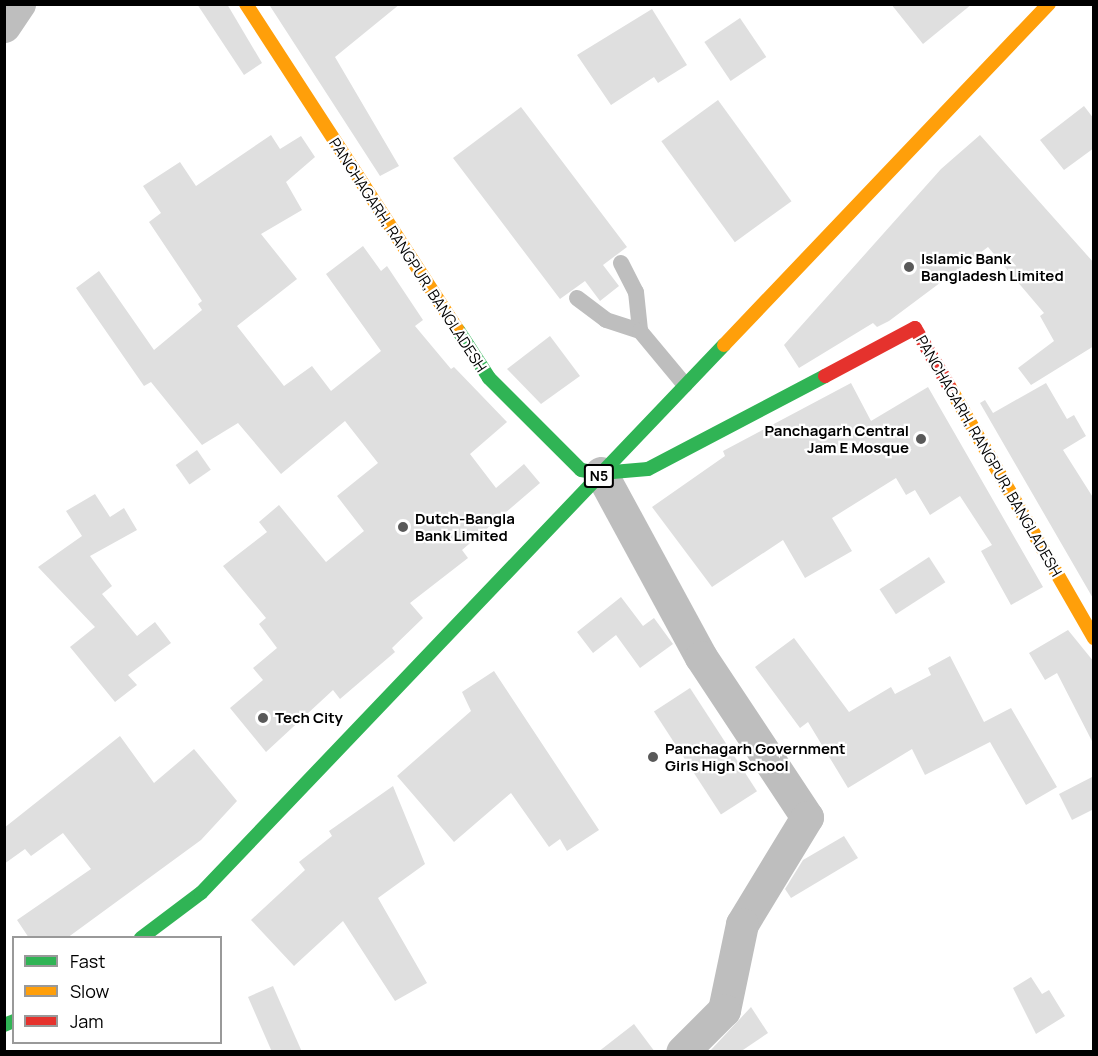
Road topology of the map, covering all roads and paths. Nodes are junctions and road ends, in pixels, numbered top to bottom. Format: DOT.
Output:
graph roads {
  1 [pos="19,4"];
  2 [pos="246,4"];
  3 [pos="1048,4"];
  4 [pos="4,26"];
  5 [pos="621,263"];
  6 [pos="577,298"];
  7 [pos="640,331"];
  8 [pos="686,386"];
  9 [pos="602,473"];
  10 [pos="1094,638"];
  11 [pos="144,936"];
  12 [pos="682,1052"];
  1 -- 4 [label="street"];
  2 -- 9 [label="main road, PANCHAGARH, RANGPUR, BANGLADESH"];
  3 -- 8 [label="main road, N5"];
  5 -- 7 [label="lane"];
  6 -- 7 [label="lane"];
  7 -- 8 [label="lane"];
  8 -- 9 [label="main road, N5"];
  9 -- 10 [label="main road, PANCHAGARH, RANGPUR, BANGLADESH"];
  9 -- 11 [label="main road, N5"];
  9 -- 12 [label="street"];
}
